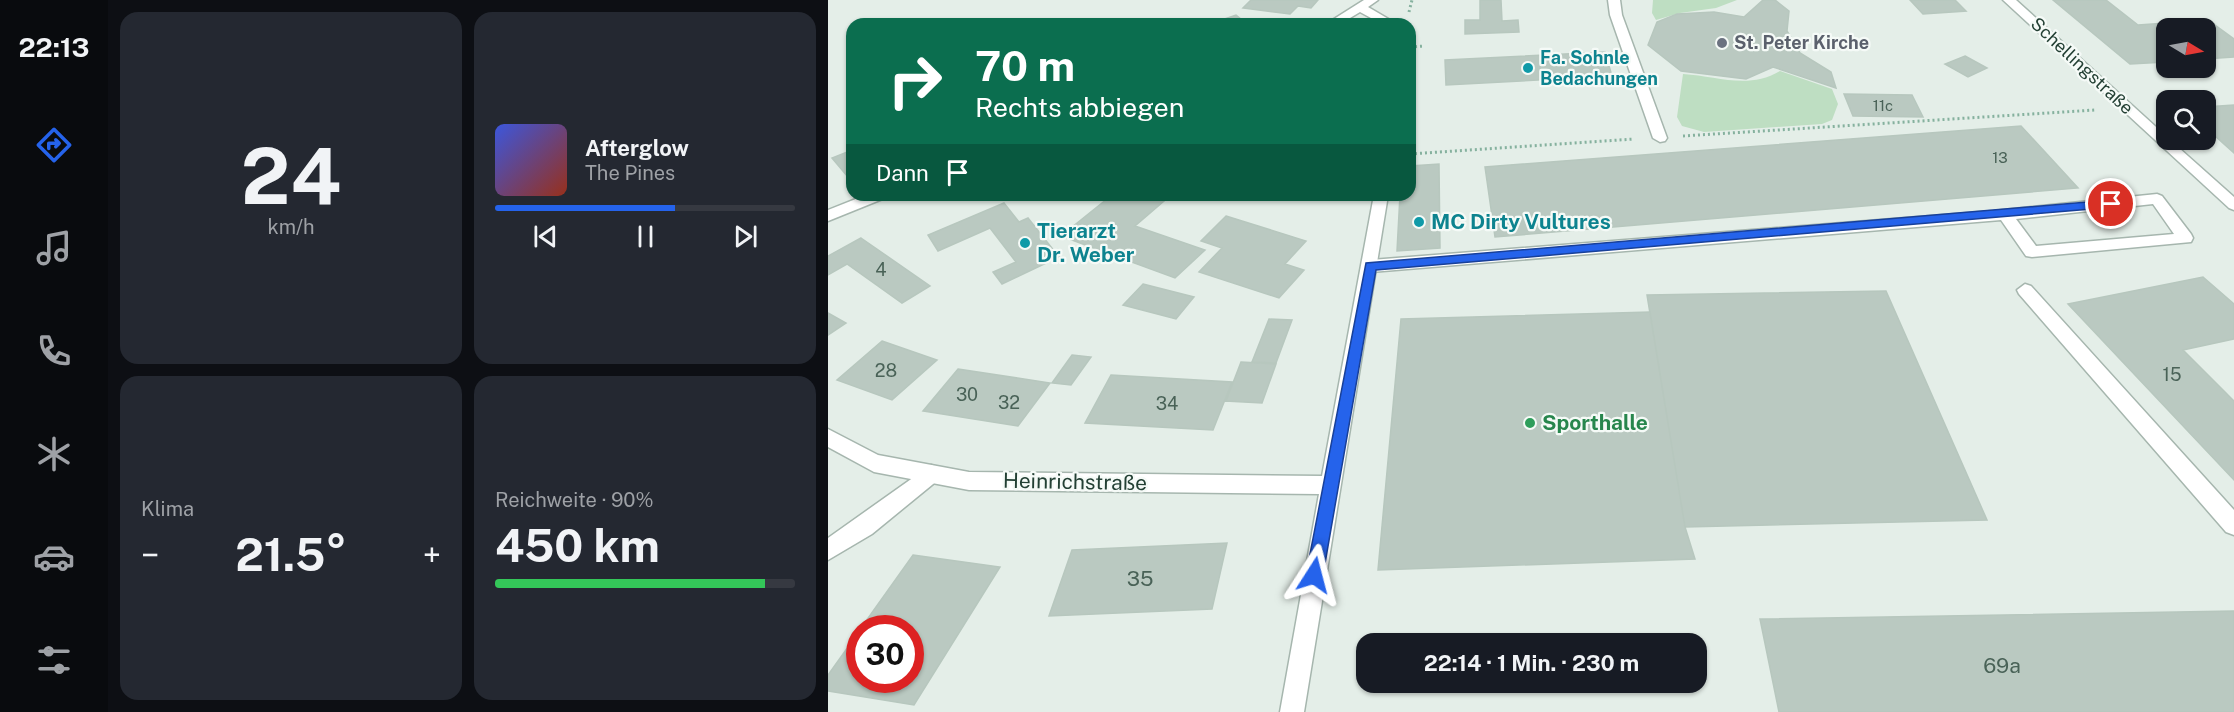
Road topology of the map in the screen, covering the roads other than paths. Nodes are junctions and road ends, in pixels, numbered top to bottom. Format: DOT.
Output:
graph roads {
  1 [pos="1372,0"];
  2 [pos="1614,0"];
  3 [pos="2009,0"];
  4 [pos="1362,8"];
  5 [pos="1343,18"];
  6 [pos="1380,18"];
  7 [pos="1660,138"];
  8 [pos="865,201"];
  9 [pos="1380,201"];
  10 [pos="2234,205"];
  11 [pos="828,216"];
  12 [pos="1994,216"];
  13 [pos="1371,266"];
  14 [pos="2025,290"];
  15 [pos="828,437"];
  16 [pos="931,474"];
  17 [pos="1330,485"];
  18 [pos="2234,525"];
  19 [pos="828,550"];
  20 [pos="1292,712"];
  1 -- 4 [label="street"];
  2 -- 7 [label="street"];
  3 -- 10 [label="street, Schellingstraße"];
  4 -- 5 [label="street"];
  4 -- 6 [label="street"];
  8 -- 11 [label="street"];
  9 -- 13 [label="street"];
  12 -- 12 [label="street"];
  12 -- 13 [label="street"];
  13 -- 17 [label="street"];
  14 -- 18 [label="street"];
  15 -- 16 [label="street, Heinrichstraße"];
  16 -- 17 [label="street, Heinrichstraße"];
  16 -- 19 [label="street"];
  17 -- 20 [label="street"];
}
